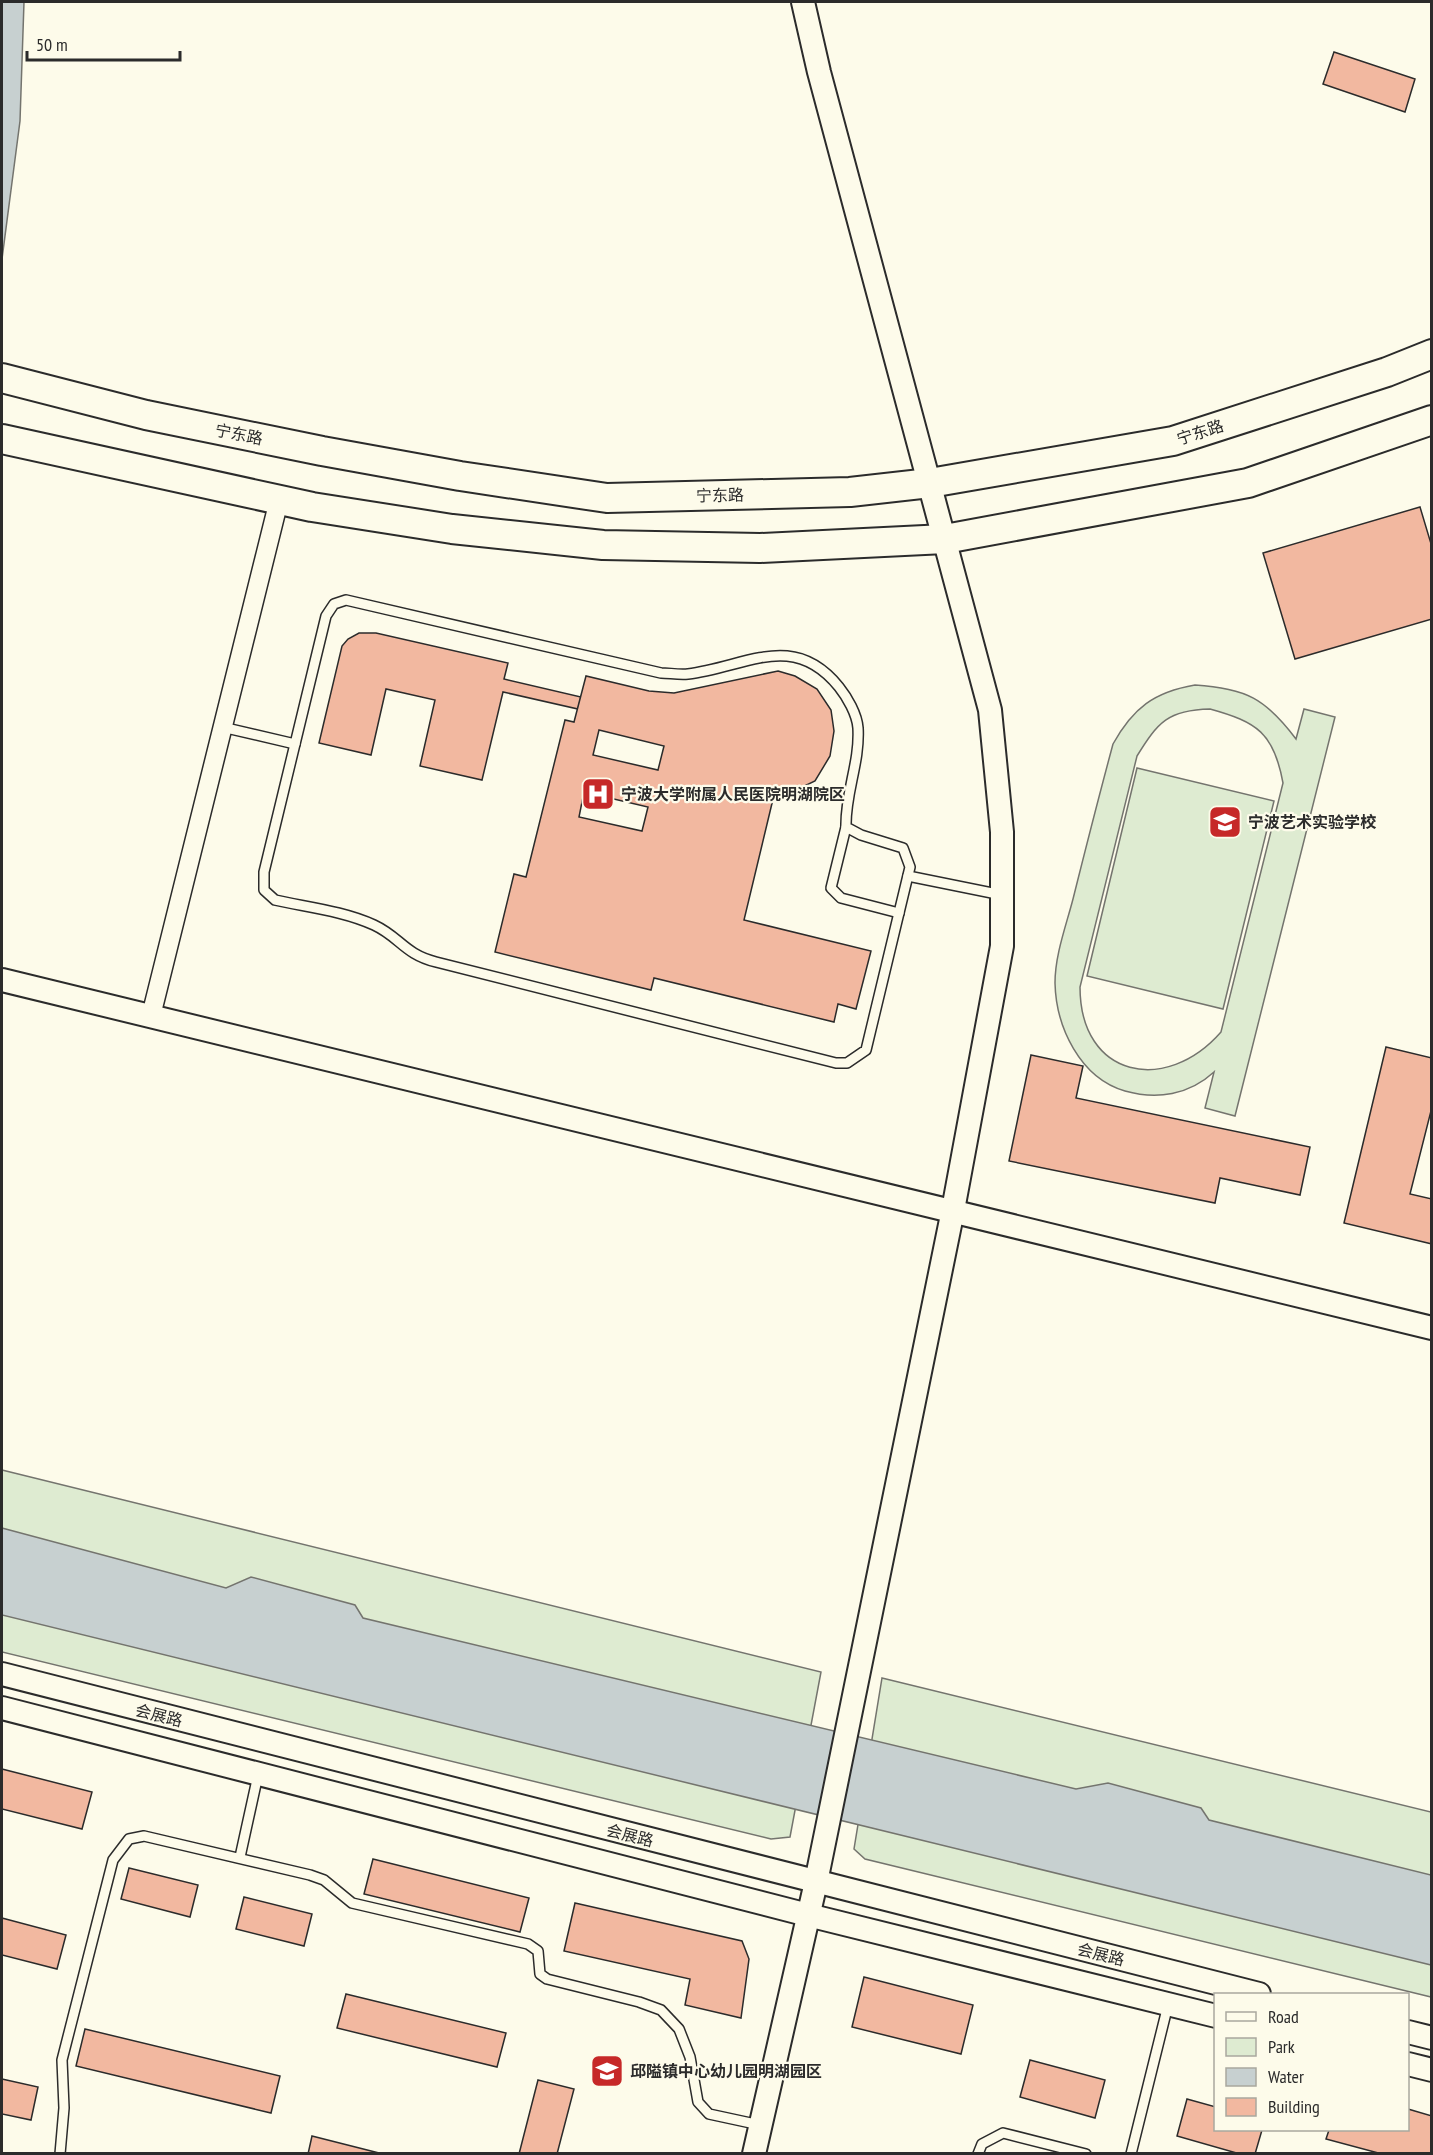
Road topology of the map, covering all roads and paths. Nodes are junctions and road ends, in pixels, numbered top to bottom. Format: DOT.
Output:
graph roads {
  1 [pos="803,2"];
  2 [pos="1431,354"];
  3 [pos="9,380"];
  4 [pos="1431,420"];
  5 [pos="2,439"];
  6 [pos="930,483"];
  7 [pos="279,500"];
  8 [pos="945,539"];
  9 [pos="222,727"];
  10 [pos="295,744"];
  11 [pos="846,827"];
  12 [pos="908,876"];
  13 [pos="1002,894"];
  14 [pos="899,913"];
  15 [pos="2,980"];
  16 [pos="151,1016"];
  17 [pos="952,1210"];
  18 [pos="1431,1328"];
  19 [pos="2,1674"];
  20 [pos="2,1708"];
  21 [pos="258,1774"];
  22 [pos="240,1857"];
  23 [pos="816,1882"];
  24 [pos="808,1915"];
  25 [pos="1251,1993"];
  26 [pos="1168,2005"];
  27 [pos="1214,2016"];
  28 [pos="1409,2032"];
  29 [pos="1431,2038"];
  30 [pos="1409,2064"];
  31 [pos="1431,2070"];
  32 [pos="760,2125"];
  33 [pos="60,2154"];
  34 [pos="754,2154"];
  35 [pos="978,2154"];
  36 [pos="1086,2154"];
  37 [pos="1131,2154"];
  1 -- 6 [label="street"];
  2 -- 6 [label="main road, 宁东路"];
  3 -- 6 [label="main road, 宁东路"];
  4 -- 8 [label="main road"];
  5 -- 7 [label="main road"];
  6 -- 8 [label="street"];
  7 -- 8 [label="main road"];
  7 -- 9 [label="street"];
  8 -- 13 [label="street"];
  9 -- 10 [label="lane"];
  9 -- 16 [label="street"];
  10 -- 11 [label="lane"];
  10 -- 14 [label="lane"];
  11 -- 12 [label="lane"];
  11 -- 14 [label="lane"];
  12 -- 13 [label="lane"];
  12 -- 14 [label="lane"];
  13 -- 17 [label="street"];
  15 -- 16 [label="street"];
  16 -- 17 [label="street"];
  17 -- 18 [label="street"];
  17 -- 23 [label="street"];
  19 -- 23 [label="street, 会展路"];
  20 -- 21 [label="street, 会展路"];
  21 -- 22 [label="lane"];
  21 -- 24 [label="street, 会展路"];
  22 -- 32 [label="lane"];
  22 -- 33 [label="lane"];
  23 -- 24 [label="street"];
  23 -- 25 [label="street, 会展路"];
  24 -- 26 [label="street, 会展路"];
  24 -- 32 [label="street"];
  26 -- 27 [label="street, 会展路"];
  26 -- 37 [label="lane"];
  28 -- 29 [label="street"];
  30 -- 31 [label="street"];
  32 -- 34 [label="street"];
  35 -- 36 [label="lane"];
}
